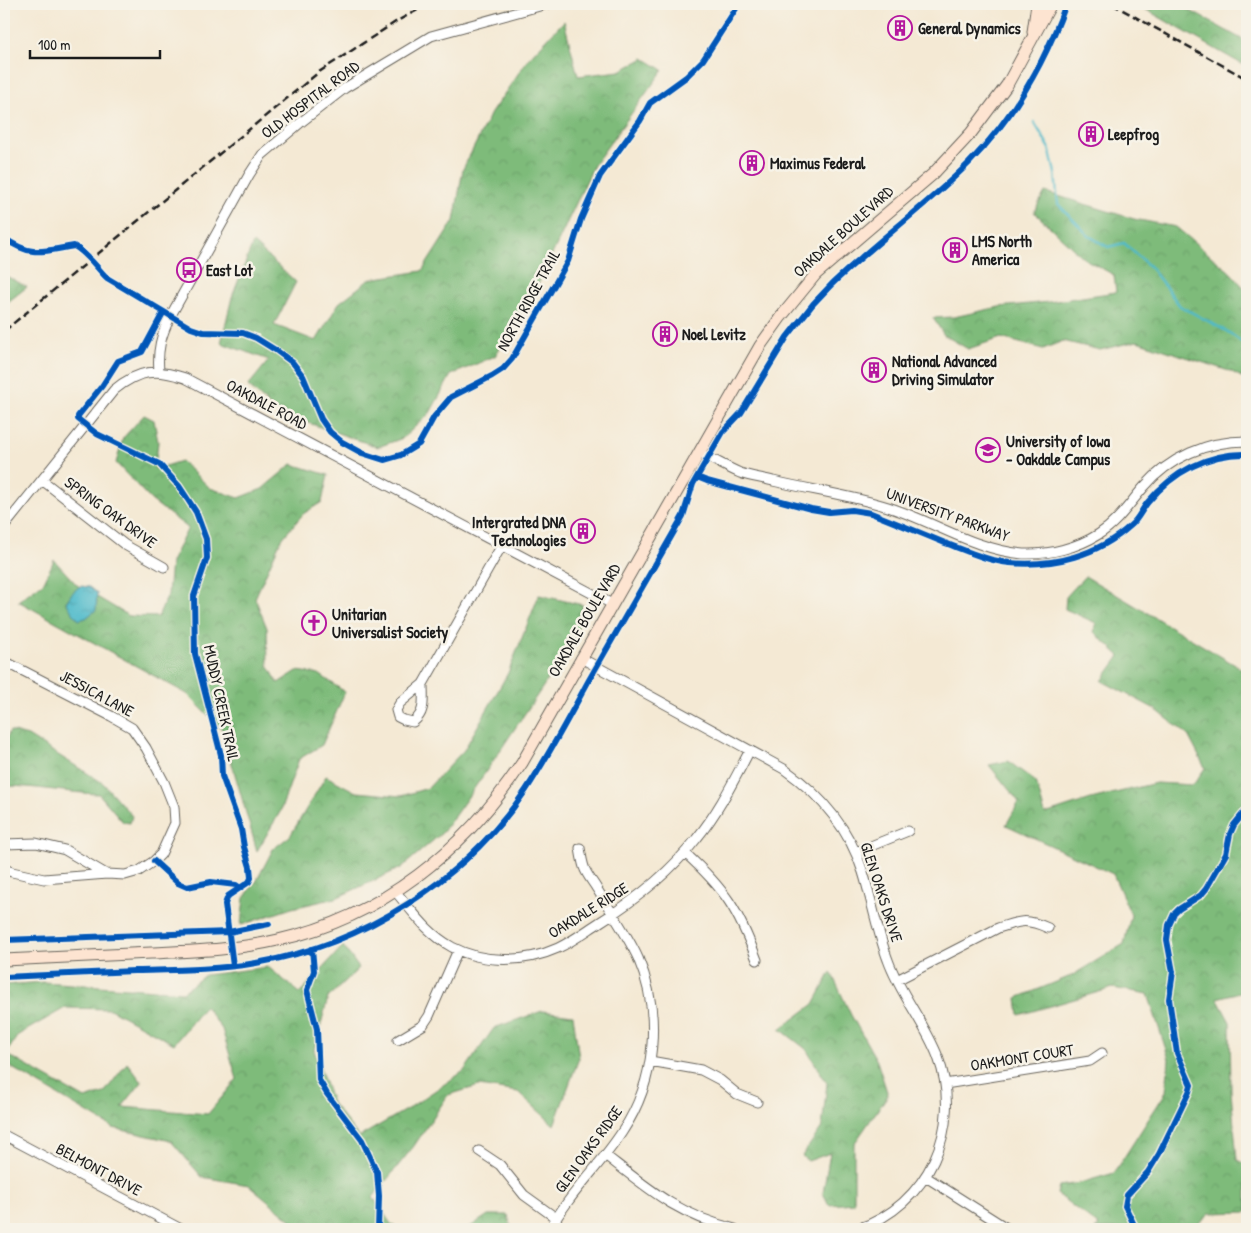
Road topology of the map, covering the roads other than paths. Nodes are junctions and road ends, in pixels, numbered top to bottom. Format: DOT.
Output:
graph roads {
  1 [pos="547,4"];
  2 [pos="1037,4"];
  3 [pos="1051,4"];
  4 [pos="1032,37"];
  5 [pos="159,372"];
  6 [pos="1247,441"];
  7 [pos="699,453"];
  8 [pos="42,480"];
  9 [pos="4,527"];
  10 [pos="502,545"];
  11 [pos="164,568"];
  12 [pos="612,604"];
  13 [pos="581,658"];
  14 [pos="4,661"];
  15 [pos="423,684"];
  16 [pos="750,750"];
  17 [pos="908,831"];
  18 [pos="4,844"];
  19 [pos="580,848"];
  20 [pos="856,852"];
  21 [pos="685,853"];
  22 [pos="4,869"];
  23 [pos="107,874"];
  24 [pos="395,891"];
  25 [pos="613,914"];
  26 [pos="1048,928"];
  27 [pos="458,950"];
  28 [pos="4,960"];
  29 [pos="757,960"];
  30 [pos="897,980"];
  31 [pos="398,1040"];
  32 [pos="1102,1053"];
  33 [pos="650,1061"];
  34 [pos="945,1084"];
  35 [pos="758,1102"];
  36 [pos="4,1135"];
  37 [pos="479,1151"];
  38 [pos="605,1155"];
  39 [pos="926,1177"];
  40 [pos="556,1218"];
  41 [pos="181,1229"];
  42 [pos="550,1229"];
  43 [pos="735,1229"];
  44 [pos="858,1229"];
  45 [pos="1008,1229"];
  1 -- 5 [label="street, OLD HOSPITAL ROAD"];
  2 -- 4 [label="main road, OAKDALE BOULEVARD"];
  3 -- 4 [label="main road, OAKDALE BOULEVARD"];
  4 -- 7 [label="main road, OAKDALE BOULEVARD"];
  5 -- 8 [label="street, OAKDALE ROAD"];
  5 -- 10 [label="street, OAKDALE ROAD"];
  6 -- 7 [label="street, UNIVERSITY PARKWAY"];
  7 -- 12 [label="main road, OAKDALE BOULEVARD"];
  8 -- 9 [label="street, OAKDALE ROAD"];
  8 -- 11 [label="street, SPRING OAK DRIVE"];
  10 -- 12 [label="street, OAKDALE ROAD"];
  10 -- 15 [label="street"];
  12 -- 13 [label="main road, OAKDALE BOULEVARD"];
  13 -- 16 [label="street, GLEN OAKS DRIVE"];
  13 -- 24 [label="main road, OAKDALE BOULEVARD"];
  14 -- 23 [label="street, JESSICA LANE"];
  16 -- 20 [label="street, GLEN OAKS DRIVE"];
  16 -- 21 [label="street, OAKDALE RIDGE"];
  17 -- 20 [label="street"];
  18 -- 23 [label="street"];
  19 -- 25 [label="street, GLEN OAKS RIDGE"];
  20 -- 30 [label="street, GLEN OAKS DRIVE"];
  21 -- 25 [label="street, OAKDALE RIDGE"];
  21 -- 29 [label="street"];
  22 -- 23 [label="street, JESSICA LANE"];
  24 -- 27 [label="street, OAKDALE RIDGE"];
  24 -- 28 [label="main road, OAKDALE BOULEVARD"];
  25 -- 27 [label="street, OAKDALE RIDGE"];
  25 -- 33 [label="street, GLEN OAKS RIDGE"];
  26 -- 30 [label="street"];
  27 -- 31 [label="street"];
  30 -- 34 [label="street, GLEN OAKS DRIVE"];
  32 -- 34 [label="street, OAKMONT COURT"];
  33 -- 35 [label="street"];
  33 -- 38 [label="street, GLEN OAKS RIDGE"];
  34 -- 39 [label="street, GLEN OAKS DRIVE"];
  36 -- 41 [label="street, BELMONT DRIVE"];
  37 -- 40 [label="street"];
  38 -- 40 [label="street, GLEN OAKS RIDGE"];
  38 -- 43 [label="street"];
  39 -- 44 [label="street, GLEN OAKS DRIVE"];
  39 -- 45 [label="street"];
  40 -- 42 [label="street, GLEN OAKS RIDGE"];
}
